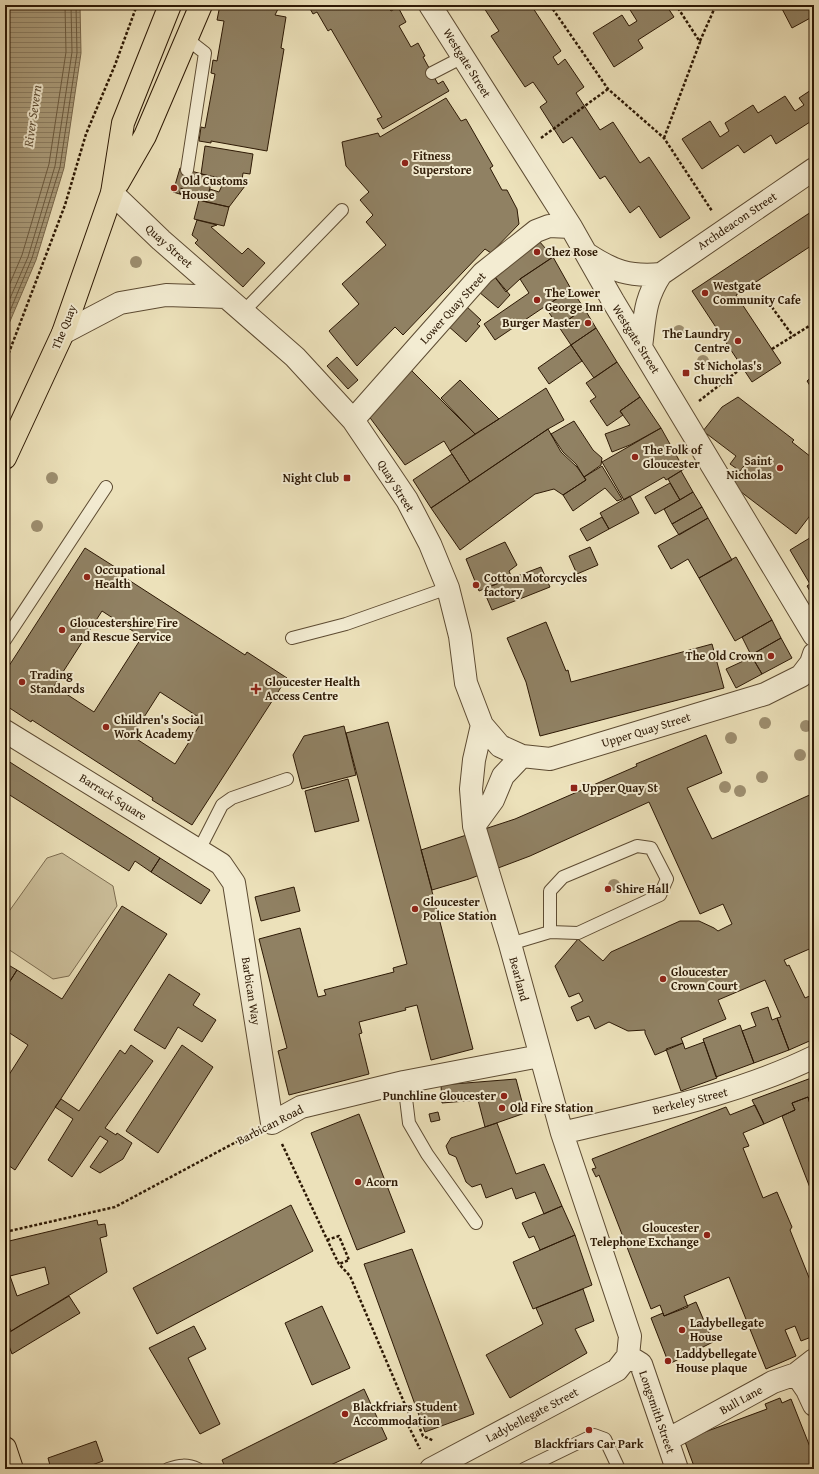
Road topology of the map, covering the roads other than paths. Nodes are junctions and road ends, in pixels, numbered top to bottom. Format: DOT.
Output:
graph roads {
  1 [pos="170,5"];
  2 [pos="201,5"];
  3 [pos="430,5"];
  4 [pos="187,39"];
  5 [pos="463,57"];
  6 [pos="432,73"];
  7 [pos="814,169"];
  8 [pos="187,170"];
  9 [pos="112,193"];
  10 [pos="342,210"];
  11 [pos="571,227"];
  12 [pos="586,254"];
  13 [pos="661,274"];
  14 [pos="226,297"];
  15 [pos="243,312"];
  16 [pos="63,333"];
  17 [pos="641,347"];
  18 [pos="354,420"];
  19 [pos="5,458"];
  20 [pos="106,487"];
  21 [pos="448,588"];
  22 [pos="814,635"];
  23 [pos="292,638"];
  24 [pos="5,640"];
  25 [pos="813,662"];
  26 [pos="482,725"];
  27 [pos="5,731"];
  28 [pos="522,756"];
  29 [pos="287,778"];
  30 [pos="474,826"];
  31 [pos="199,850"];
  32 [pos="221,864"];
  33 [pos="550,932"];
  34 [pos="510,944"];
  35 [pos="540,1056"];
  36 [pos="814,1057"];
  37 [pos="404,1082"];
  38 [pos="272,1123"];
  39 [pos="562,1133"];
  40 [pos="476,1223"];
  41 [pos="628,1356"];
  42 [pos="814,1360"];
  43 [pos="796,1374"];
  44 [pos="814,1405"];
  45 [pos="667,1440"];
  46 [pos="5,1448"];
  47 [pos="12,1469"];
  48 [pos="168,1469"];
  49 [pos="198,1469"];
  50 [pos="431,1469"];
  51 [pos="524,1469"];
  52 [pos="619,1469"];
  53 [pos="677,1469"];
  1 -- 9 [label="main road, The Quay"];
  2 -- 4 [label="main road, The Quay"];
  3 -- 5 [label="street, Westgate Street"];
  4 -- 8 [label="lane"];
  4 -- 9 [label="main road, The Quay"];
  5 -- 6 [label="lane"];
  5 -- 11 [label="street, Westgate Street"];
  7 -- 13 [label="street, Archdeacon Street"];
  9 -- 14 [label="street, Quay Street"];
  9 -- 16 [label="main road, The Quay"];
  10 -- 15 [label="lane"];
  11 -- 12 [label="street, Westgate Street"];
  11 -- 18 [label="street, Lower Quay Street"];
  12 -- 13 [label="street, Archdeacon Street"];
  12 -- 17 [label="street, Westgate Street"];
  13 -- 17 [label="street, Archdeacon Street"];
  14 -- 15 [label="street, Quay Street"];
  14 -- 16 [label="street"];
  15 -- 18 [label="street, Quay Street"];
  16 -- 19 [label="main road, The Quay"];
  17 -- 22 [label="street, Westgate Street"];
  18 -- 21 [label="street, Quay Street"];
  20 -- 24 [label="lane"];
  21 -- 23 [label="lane"];
  21 -- 26 [label="street, Quay Street"];
  25 -- 28 [label="street, Upper Quay Street"];
  26 -- 28 [label="street, Upper Quay Street"];
  26 -- 30 [label="street, Bearland"];
  27 -- 31 [label="street, Barrack Square"];
  28 -- 30 [label="street"];
  29 -- 31 [label="lane"];
  30 -- 34 [label="street, Bearland"];
  31 -- 32 [label="street, Barrack Square"];
  32 -- 38 [label="street, Barbican Way"];
  33 -- 33 [label="lane"];
  33 -- 34 [label="lane"];
  34 -- 35 [label="street, Bearland"];
  35 -- 37 [label="street, Barbican Road"];
  35 -- 39 [label="street, Bearland"];
  36 -- 39 [label="street, Berkeley Street"];
  37 -- 38 [label="street, Barbican Road"];
  37 -- 40 [label="lane"];
  39 -- 41 [label="street"];
  41 -- 45 [label="street, Longsmith Street"];
  41 -- 50 [label="street, Ladybellegate Street"];
  42 -- 43 [label="street, Bull Lane"];
  43 -- 44 [label="street"];
  43 -- 45 [label="street, Bull Lane"];
  45 -- 53 [label="street, Longsmith Street"];
  46 -- 47 [label="main road"];
  48 -- 49 [label="lane"];
  51 -- 52 [label="lane"];
}
